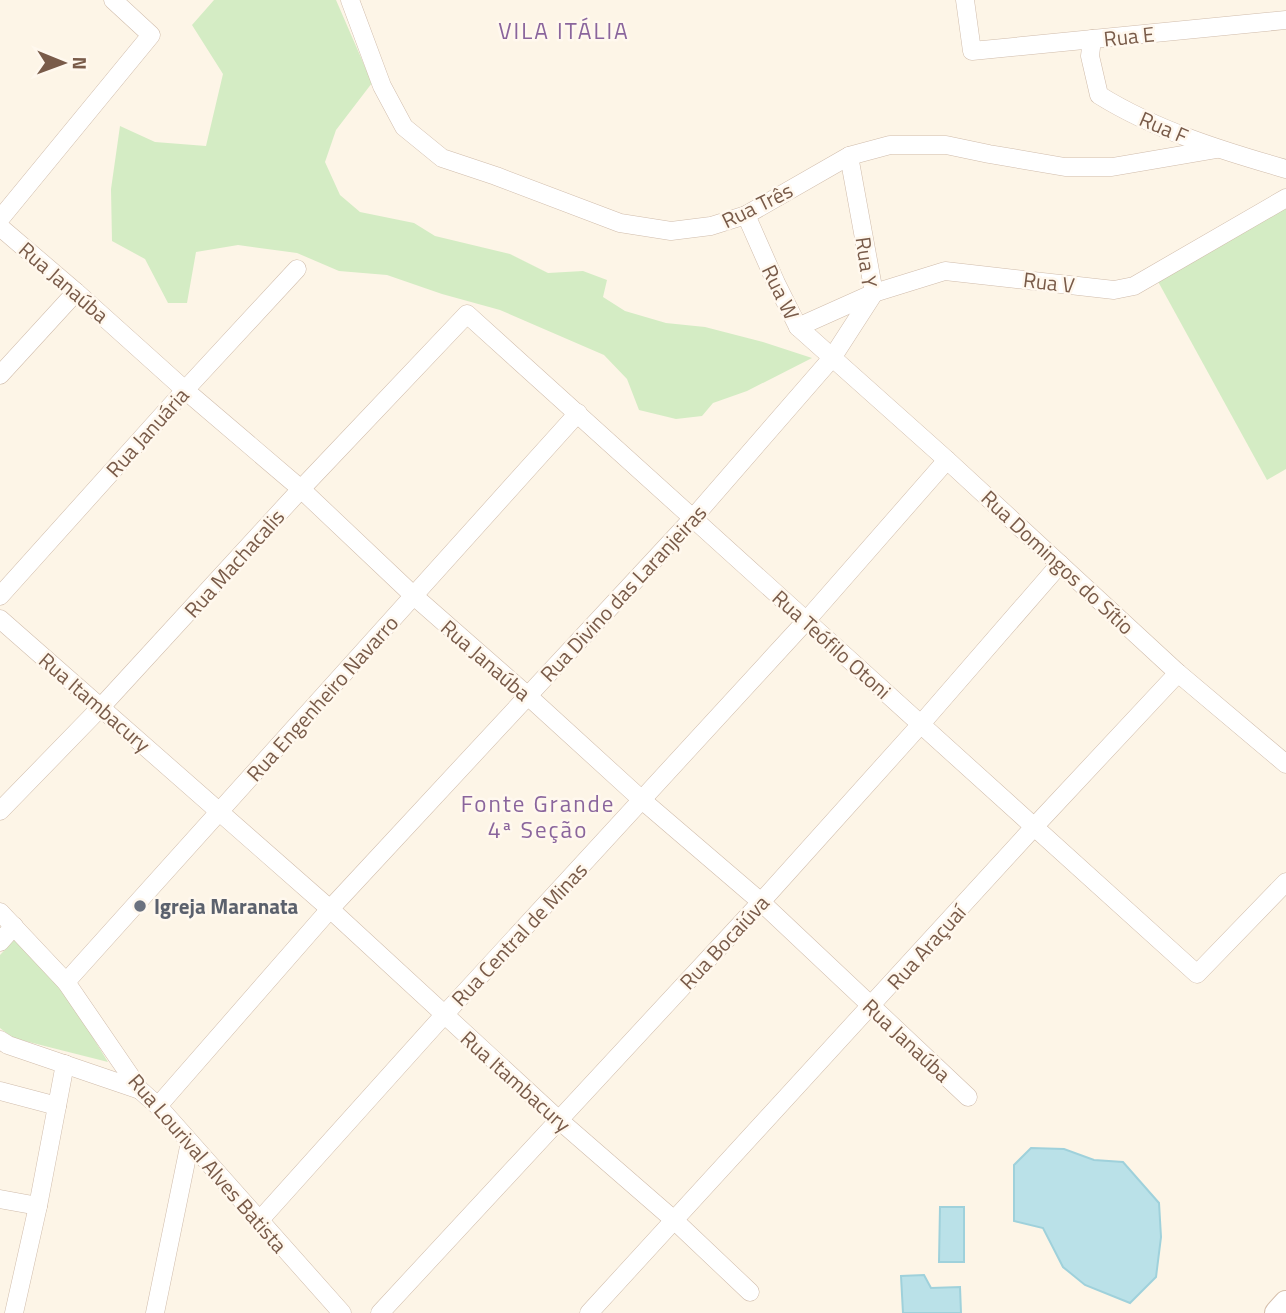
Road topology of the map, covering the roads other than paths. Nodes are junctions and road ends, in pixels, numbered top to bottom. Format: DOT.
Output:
graph roads {
  1 [pos="113,0"];
  2 [pos="350,0"];
  3 [pos="965,0"];
  4 [pos="1286,19"];
  5 [pos="1092,39"];
  6 [pos="1217,149"];
  7 [pos="849,156"];
  8 [pos="1286,169"];
  9 [pos="1286,198"];
  10 [pos="746,215"];
  11 [pos="0,219"];
  12 [pos="0,227"];
  13 [pos="297,269"];
  14 [pos="76,292"];
  15 [pos="874,293"];
  16 [pos="467,314"];
  17 [pos="799,327"];
  18 [pos="832,358"];
  19 [pos="0,375"];
  20 [pos="185,390"];
  21 [pos="578,414"];
  22 [pos="947,460"];
  23 [pos="301,489"];
  24 [pos="693,518"];
  25 [pos="1060,564"];
  26 [pos="0,596"];
  27 [pos="414,596"];
  28 [pos="0,618"];
  29 [pos="806,621"];
  30 [pos="1178,673"];
  31 [pos="528,696"];
  32 [pos="101,707"];
  33 [pos="921,724"];
  34 [pos="1286,764"];
  35 [pos="642,800"];
  36 [pos="0,811"];
  37 [pos="219,811"];
  38 [pos="1034,827"];
  39 [pos="1286,882"];
  40 [pos="761,902"];
  41 [pos="330,909"];
  42 [pos="0,912"];
  43 [pos="14,926"];
  44 [pos="0,942"];
  45 [pos="66,982"];
  46 [pos="871,1006"];
  47 [pos="444,1015"];
  48 [pos="0,1040"];
  49 [pos="65,1064"];
  50 [pos="140,1090"];
  51 [pos="0,1091"];
  52 [pos="968,1097"];
  53 [pos="57,1105"];
  54 [pos="158,1106"];
  55 [pos="559,1120"];
  56 [pos="190,1142"];
  57 [pos="0,1199"];
  58 [pos="38,1206"];
  59 [pos="674,1220"];
  60 [pos="259,1221"];
  61 [pos="750,1292"];
  62 [pos="10,1302"];
  63 [pos="1286,1303"];
  64 [pos="155,1313"];
  65 [pos="342,1313"];
  66 [pos="380,1313"];
  67 [pos="589,1313"];
  68 [pos="1276,1313"];
  1 -- 11 [label="street"];
  2 -- 10 [label="street, Rua Três"];
  3 -- 5 [label="street, Rua E"];
  4 -- 5 [label="street, Rua E"];
  5 -- 6 [label="street, Rua F"];
  6 -- 7 [label="street, Rua Três"];
  6 -- 8 [label="street, Rua F"];
  7 -- 10 [label="street, Rua Três"];
  7 -- 15 [label="street, Rua Y"];
  9 -- 15 [label="street, Rua V"];
  10 -- 17 [label="street, Rua W"];
  12 -- 14 [label="street, Rua Janaúba"];
  13 -- 20 [label="street, Rua Januária"];
  14 -- 19 [label="street"];
  14 -- 20 [label="street, Rua Janaúba"];
  15 -- 17 [label="street, Rua V"];
  15 -- 18 [label="street, Rua Y"];
  16 -- 21 [label="street, Rua Teófilo Otoni"];
  16 -- 23 [label="street, Rua Machacalis"];
  17 -- 18 [label="street, Rua W"];
  18 -- 22 [label="street, Rua Domingos do Sítio"];
  18 -- 24 [label="street, Rua Divino das Laranjeiras"];
  20 -- 23 [label="street, Rua Janaúba"];
  20 -- 26 [label="street, Rua Januária"];
  21 -- 24 [label="street, Rua Teófilo Otoni"];
  21 -- 27 [label="street, Rua Engenheiro Navarro"];
  22 -- 25 [label="street, Rua Domingos do Sítio"];
  22 -- 29 [label="street, Rua Central de Minas"];
  23 -- 27 [label="street, Rua Janaúba"];
  23 -- 32 [label="street, Rua Machacalis"];
  24 -- 29 [label="street, Rua Teófilo Otoni"];
  24 -- 31 [label="street, Rua Divino das Laranjeiras"];
  25 -- 30 [label="street, Rua Domingos do Sítio"];
  25 -- 33 [label="street, Rua Bocaiúva"];
  27 -- 31 [label="street, Rua Janaúba"];
  27 -- 37 [label="street, Rua Engenheiro Navarro"];
  28 -- 32 [label="street, Rua Itambacury"];
  29 -- 33 [label="street, Rua Teófilo Otoni"];
  29 -- 35 [label="street, Rua Central de Minas"];
  30 -- 34 [label="street, Rua Domingos do Sítio"];
  30 -- 38 [label="street, Rua Araçuaí"];
  31 -- 35 [label="street, Rua Janaúba"];
  31 -- 41 [label="street, Rua Divino das Laranjeiras"];
  32 -- 36 [label="street, Rua Machacalis"];
  32 -- 37 [label="street, Rua Itambacury"];
  33 -- 38 [label="street, Rua Teófilo Otoni"];
  33 -- 40 [label="street, Rua Bocaiúva"];
  35 -- 40 [label="street, Rua Janaúba"];
  35 -- 47 [label="street, Rua Central de Minas"];
  37 -- 41 [label="street, Rua Itambacury"];
  37 -- 45 [label="street, Rua Engenheiro Navarro"];
  38 -- 39 [label="street, Rua Teófilo Otoni"];
  38 -- 46 [label="street, Rua Araçuaí"];
  40 -- 46 [label="street, Rua Janaúba"];
  40 -- 55 [label="street, Rua Bocaiúva"];
  41 -- 47 [label="street, Rua Itambacury"];
  41 -- 54 [label="street, Rua Divino das Laranjeiras"];
  42 -- 43 [label="street, Rua Lourival Alves Batista"];
  43 -- 44 [label="street"];
  43 -- 45 [label="street, Rua Lourival Alves Batista"];
  45 -- 50 [label="street, Rua Lourival Alves Batista"];
  46 -- 52 [label="street, Rua Janaúba"];
  46 -- 59 [label="street, Rua Araçuaí"];
  47 -- 55 [label="street, Rua Itambacury"];
  47 -- 60 [label="street, Rua Central de Minas"];
  48 -- 49 [label="street"];
  49 -- 50 [label="street"];
  49 -- 53 [label="street"];
  50 -- 54 [label="street, Rua Lourival Alves Batista"];
  51 -- 53 [label="street"];
  53 -- 58 [label="street"];
  54 -- 56 [label="street, Rua Lourival Alves Batista"];
  55 -- 59 [label="street, Rua Itambacury"];
  55 -- 66 [label="street, Rua Bocaiúva"];
  56 -- 60 [label="street, Rua Lourival Alves Batista"];
  56 -- 64 [label="street"];
  57 -- 58 [label="street"];
  58 -- 62 [label="street"];
  59 -- 61 [label="street, Rua Itambacury"];
  59 -- 67 [label="street, Rua Araçuaí"];
  60 -- 65 [label="street, Rua Lourival Alves Batista"];
  63 -- 68 [label="street"];
}
